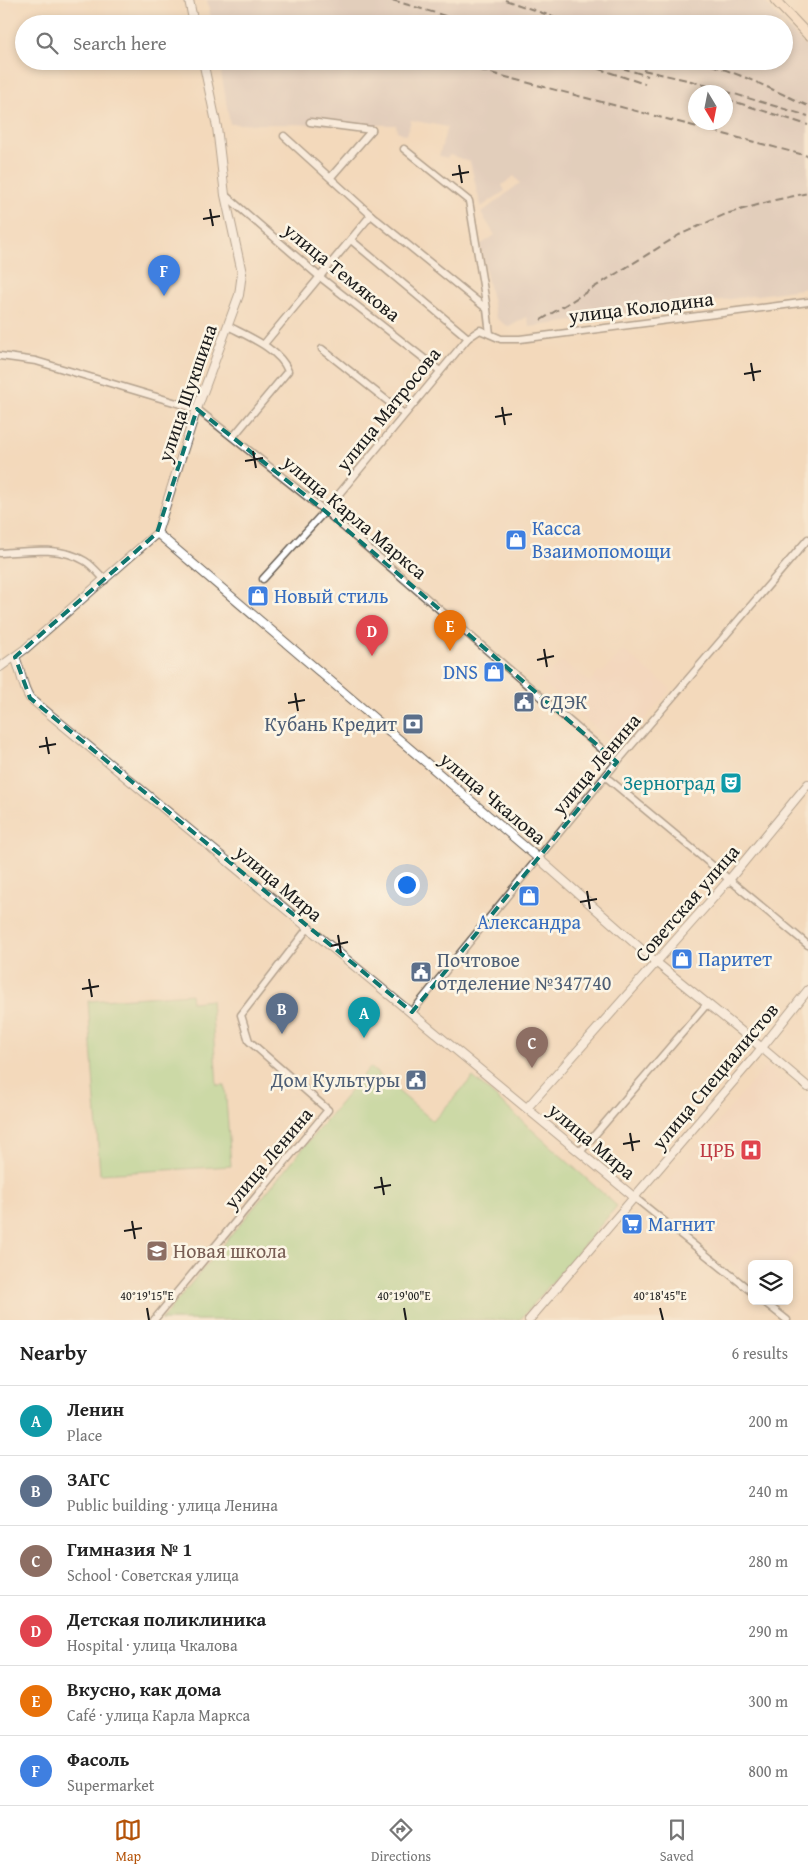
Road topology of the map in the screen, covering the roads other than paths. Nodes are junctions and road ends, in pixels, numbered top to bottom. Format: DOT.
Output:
graph roads {
  1 [pos="189,0"];
  2 [pos="775,0"];
  3 [pos="192,15"];
  4 [pos="789,15"];
  5 [pos="793,19"];
  6 [pos="808,35"];
  7 [pos="205,70"];
  8 [pos="310,122"];
  9 [pos="284,136"];
  10 [pos="404,149"];
  11 [pos="331,177"];
  12 [pos="225,195"];
  13 [pos="371,215"];
  14 [pos="351,240"];
  15 [pos="320,277"];
  16 [pos="808,302"];
  17 [pos="487,309"];
  18 [pos="228,326"];
  19 [pos="480,330"];
  20 [pos="490,334"];
  21 [pos="468,338"];
  22 [pos="264,344"];
  23 [pos="322,349"];
  24 [pos="0,356"];
  25 [pos="440,371"];
  26 [pos="197,409"];
  27 [pos="404,414"];
  28 [pos="233,437"];
  29 [pos="325,511"];
  30 [pos="157,533"];
  31 [pos="808,539"];
  32 [pos="0,553"];
  33 [pos="105,580"];
  34 [pos="263,580"];
  35 [pos="15,657"];
  36 [pos="0,667"];
  37 [pos="617,762"];
  38 [pos="606,777"];
  39 [pos="808,784"];
  40 [pos="538,858"];
  41 [pos="730,880"];
  42 [pos="308,928"];
  43 [pos="808,945"];
  44 [pos="657,963"];
  45 [pos="808,990"];
  46 [pos="707,1004"];
  47 [pos="412,1012"];
  48 [pos="762,1048"];
  49 [pos="808,1088"];
  50 [pos="528,1108"];
  51 [pos="580,1152"];
  52 [pos="634,1197"];
  53 [pos="748,1289"];
  54 [pos="768,1305"];
  55 [pos="154,1320"];
  56 [pos="529,1320"];
  57 [pos="786,1320"];
  1 -- 3 [label="street"];
  2 -- 4 [label="main road"];
  5 -- 6 [label="main road"];
  7 -- 12 [label="street, улица Шукшина"];
  8 -- 11 [label="street"];
  9 -- 11 [label="street"];
  10 -- 17 [label="street"];
  11 -- 13 [label="street"];
  12 -- 15 [label="street, улица Темякова"];
  12 -- 18 [label="street, улица Шукшина"];
  13 -- 14 [label="street"];
  13 -- 17 [label="street"];
  14 -- 15 [label="street"];
  14 -- 21 [label="street"];
  15 -- 22 [label="street"];
  15 -- 25 [label="street, улица Темякова"];
  16 -- 20 [label="street, улица Колодина"];
  17 -- 20 [label="street"];
  18 -- 22 [label="street"];
  18 -- 26 [label="street, улица Шукшина"];
  19 -- 20 [label="street, улица Колодина"];
  19 -- 21 [label="street, улица Матросова"];
  21 -- 25 [label="street, улица Матросова"];
  22 -- 28 [label="street"];
  23 -- 27 [label="street"];
  24 -- 26 [label="street, улица Карла Маркса"];
  25 -- 27 [label="street, улица Матросова"];
  26 -- 28 [label="street, улица Карла Маркса"];
  26 -- 30 [label="street, улица Шукшина"];
  27 -- 29 [label="street, улица Матросова"];
  28 -- 29 [label="street, улица Карла Маркса"];
  29 -- 34 [label="street, улица Матросова"];
  29 -- 37 [label="street, улица Карла Маркса"];
  30 -- 33 [label="street"];
  30 -- 40 [label="street, улица Чкалова"];
  31 -- 37 [label="street, улица Ленина"];
  32 -- 33 [label="street"];
  33 -- 35 [label="street"];
  35 -- 36 [label="street"];
  35 -- 42 [label="street, улица Мира"];
  37 -- 38 [label="street, улица Ленина"];
  38 -- 40 [label="street, улица Ленина"];
  38 -- 41 [label="street"];
  39 -- 41 [label="street, Советская улица"];
  40 -- 44 [label="street, улица Чкалова"];
  40 -- 47 [label="street, улица Ленина"];
  41 -- 43 [label="street"];
  41 -- 44 [label="street, Советская улица"];
  42 -- 47 [label="street, улица Мира"];
  42 -- 55 [label="street, улица Ленина"];
  44 -- 46 [label="street, улица Чкалова"];
  44 -- 50 [label="street, Советская улица"];
  45 -- 48 [label="street, улица Специалистов"];
  46 -- 48 [label="street, улица Чкалова"];
  46 -- 51 [label="street"];
  47 -- 50 [label="street, улица Мира"];
  48 -- 49 [label="street, улица Чкалова"];
  48 -- 52 [label="street, улица Специалистов"];
  50 -- 51 [label="street, улица Мира"];
  51 -- 52 [label="street, улица Мира"];
  52 -- 53 [label="street, улица Мира"];
  52 -- 56 [label="street, улица Специалистов"];
  54 -- 57 [label="street"];
}
